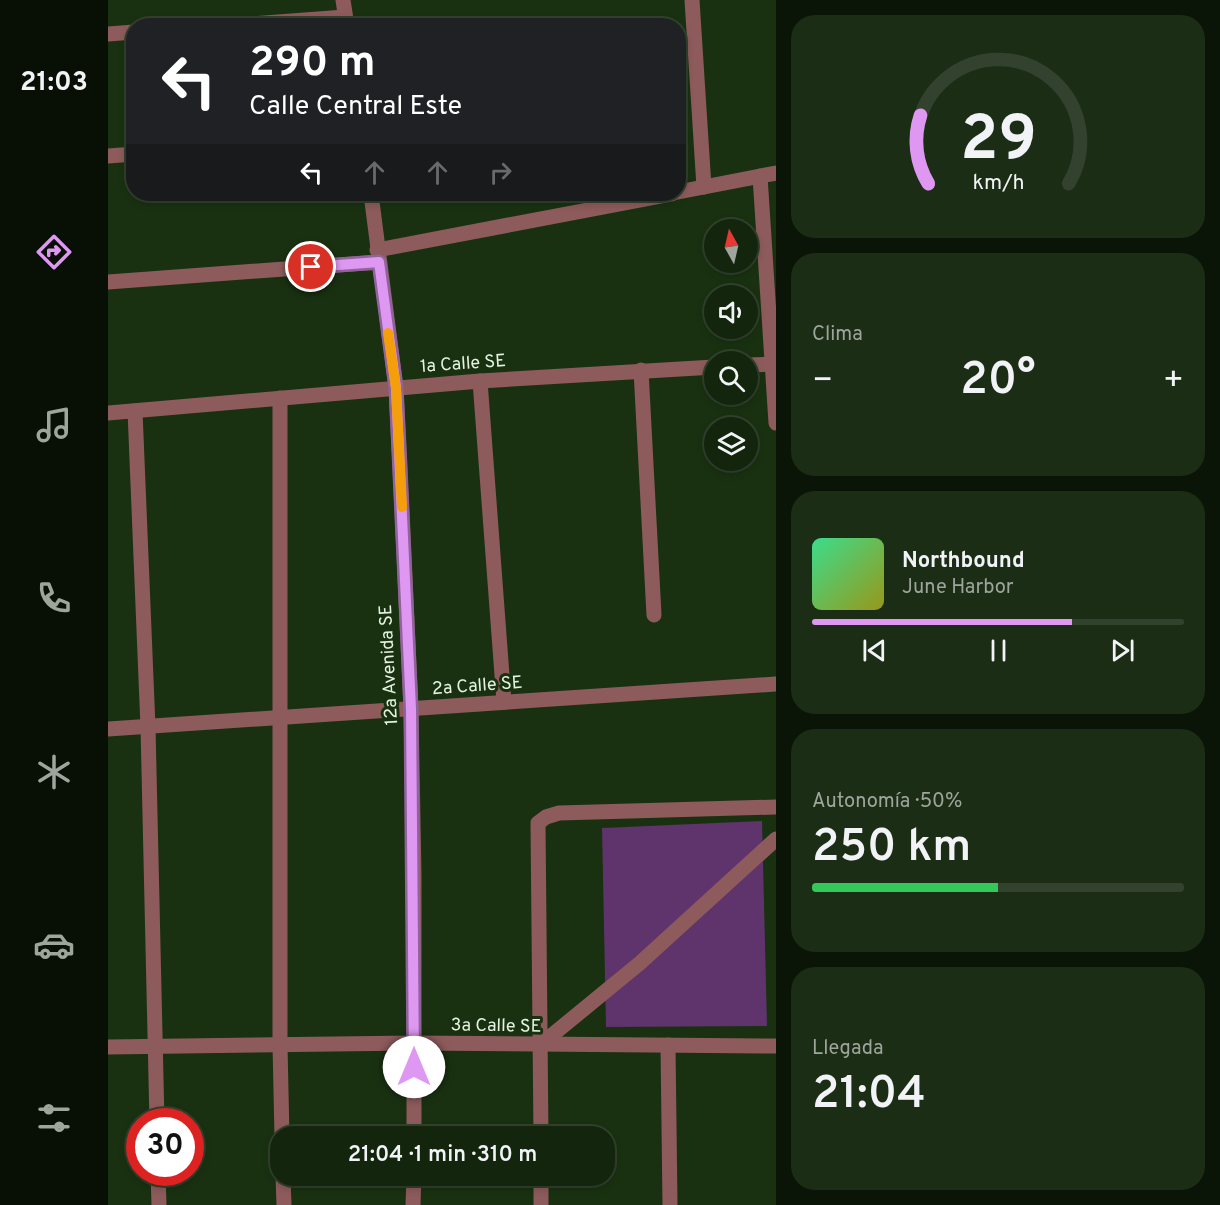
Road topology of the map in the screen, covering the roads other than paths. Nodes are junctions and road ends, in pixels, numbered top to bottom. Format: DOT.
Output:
graph roads {
  1 [pos="343,0"];
  2 [pos="692,0"];
  3 [pos="346,18"];
  4 [pos="126,33"];
  5 [pos="108,34"];
  6 [pos="126,155"];
  7 [pos="108,156"];
  8 [pos="776,173"];
  9 [pos="760,176"];
  10 [pos="704,187"];
  11 [pos="686,190"];
  12 [pos="372,201"];
  13 [pos="639,201"];
  14 [pos="378,256"];
  15 [pos="108,282"];
  16 [pos="772,293"];
  17 [pos="775,364"];
  18 [pos="758,365"];
  19 [pos="704,367"];
  20 [pos="641,370"];
  21 [pos="480,381"];
  22 [pos="396,388"];
  23 [pos="280,398"];
  24 [pos="135,411"];
  25 [pos="108,413"];
  26 [pos="776,423"];
  27 [pos="654,615"];
  28 [pos="776,684"];
  29 [pos="504,702"];
  30 [pos="411,709"];
  31 [pos="281,717"];
  32 [pos="148,727"];
  33 [pos="108,729"];
  34 [pos="776,807"];
  35 [pos="776,839"];
  36 [pos="414,1043"];
  37 [pos="280,1045"];
  38 [pos="540,1045"];
  39 [pos="668,1045"];
  40 [pos="156,1046"];
  41 [pos="776,1046"];
  42 [pos="108,1047"];
  43 [pos="157,1108"];
  44 [pos="282,1126"];
  45 [pos="414,1126"];
  46 [pos="541,1126"];
  47 [pos="158,1186"];
  48 [pos="283,1186"];
  49 [pos="414,1186"];
  50 [pos="541,1186"];
  51 [pos="159,1205"];
  52 [pos="284,1205"];
  53 [pos="414,1205"];
  54 [pos="541,1205"];
  55 [pos="670,1205"];
  1 -- 3 [label="street"];
  2 -- 10 [label="street"];
  4 -- 5 [label="street"];
  6 -- 7 [label="street"];
  8 -- 9 [label="street"];
  9 -- 10 [label="street"];
  9 -- 16 [label="street"];
  10 -- 11 [label="street"];
  12 -- 14 [label="street, 12a Avenida SE"];
  13 -- 14 [label="street"];
  14 -- 15 [label="street"];
  14 -- 22 [label="street, 12a Avenida SE"];
  16 -- 17 [label="street"];
  17 -- 18 [label="street"];
  17 -- 26 [label="street"];
  19 -- 20 [label="street, 1a Calle SE"];
  20 -- 21 [label="street, 1a Calle SE"];
  20 -- 27 [label="street"];
  21 -- 22 [label="street, 1a Calle SE"];
  21 -- 29 [label="street"];
  22 -- 23 [label="street, 1a Calle SE"];
  22 -- 30 [label="street, 12a Avenida SE"];
  23 -- 24 [label="street, 1a Calle SE"];
  23 -- 31 [label="street"];
  24 -- 25 [label="street, 1a Calle SE"];
  24 -- 32 [label="street"];
  28 -- 29 [label="street, 2a Calle SE"];
  29 -- 30 [label="street, 2a Calle SE"];
  30 -- 31 [label="street, 2a Calle SE"];
  30 -- 36 [label="street, 12a Avenida SE"];
  31 -- 32 [label="street, 2a Calle SE"];
  31 -- 37 [label="street"];
  32 -- 33 [label="street, 2a Calle SE"];
  32 -- 40 [label="street"];
  34 -- 38 [label="street"];
  35 -- 38 [label="street"];
  36 -- 37 [label="street, 3a Calle SE"];
  36 -- 38 [label="street, 3a Calle SE"];
  36 -- 45 [label="street, 12a Avenida SE"];
  37 -- 40 [label="street, 3a Calle SE"];
  37 -- 44 [label="street"];
  38 -- 39 [label="street, 3a Calle SE"];
  38 -- 46 [label="street"];
  39 -- 41 [label="street, 3a Calle SE"];
  39 -- 55 [label="street"];
  40 -- 42 [label="street, 3a Calle SE"];
  40 -- 43 [label="street"];
  47 -- 51 [label="street"];
  48 -- 52 [label="street"];
  49 -- 53 [label="street"];
  50 -- 54 [label="street"];
}
